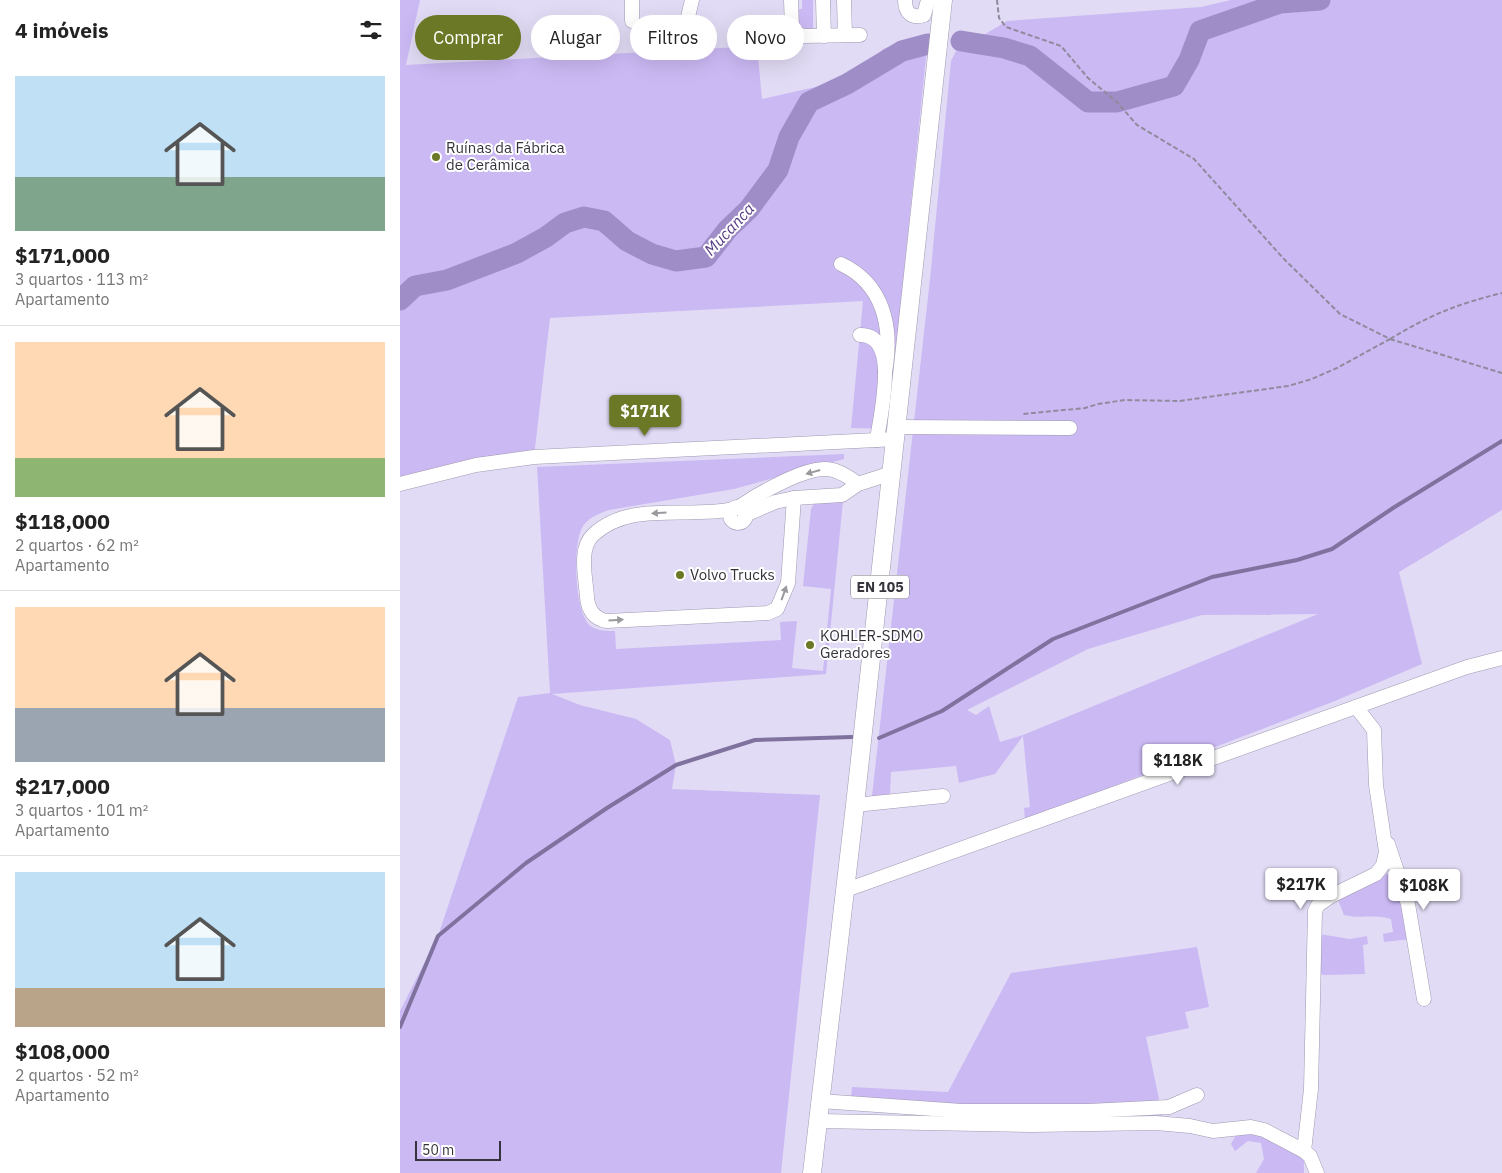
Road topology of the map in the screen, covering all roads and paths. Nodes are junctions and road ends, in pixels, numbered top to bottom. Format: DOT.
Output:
graph roads {
  1 [pos="632,0"];
  2 [pos="692,0"];
  3 [pos="791,0"];
  4 [pos="823,0"];
  5 [pos="844,0"];
  6 [pos="905,0"];
  7 [pos="928,0"];
  8 [pos="943,0"];
  9 [pos="997,0"];
  10 [pos="632,15"];
  11 [pos="688,15"];
  12 [pos="845,35"];
  13 [pos="860,35"];
  14 [pos="824,36"];
  15 [pos="841,264"];
  16 [pos="1502,293"];
  17 [pos="860,335"];
  18 [pos="1390,339"];
  19 [pos="885,372"];
  20 [pos="1502,373"];
  21 [pos="1018,414"];
  22 [pos="1070,428"];
  23 [pos="897,433"];
  24 [pos="877,440"];
  25 [pos="892,473"];
  26 [pos="400,484"];
  27 [pos="858,484"];
  28 [pos="794,498"];
  29 [pos="740,512"];
  30 [pos="1502,658"];
  31 [pos="1356,707"];
  32 [pos="943,796"];
  33 [pos="855,805"];
  34 [pos="1384,834"];
  35 [pos="846,890"];
  36 [pos="1424,999"];
  37 [pos="1197,1095"];
  38 [pos="820,1101"];
  39 [pos="818,1121"];
  40 [pos="1304,1150"];
  41 [pos="812,1173"];
  42 [pos="1317,1173"];
  1 -- 10 [label="street"];
  2 -- 11 [label="street"];
  3 -- 14 [label="street"];
  4 -- 14 [label="street"];
  5 -- 12 [label="street"];
  6 -- 7 [label="street"];
  8 -- 23 [label="main road, EN 105"];
  9 -- 18 [label="path"];
  12 -- 13 [label="street"];
  12 -- 14 [label="street"];
  15 -- 19 [label="street"];
  16 -- 18 [label="path"];
  17 -- 19 [label="street"];
  18 -- 20 [label="path"];
  18 -- 21 [label="path"];
  19 -- 24 [label="street"];
  22 -- 23 [label="street"];
  23 -- 24 [label="street"];
  23 -- 25 [label="main road, EN 105"];
  24 -- 26 [label="street"];
  25 -- 27 [label="street"];
  25 -- 33 [label="main road, EN 105"];
  27 -- 28 [label="street"];
  27 -- 29 [label="street, one-way"];
  28 -- 29 [label="street"];
  29 -- 28 [label="street, one-way"];
  30 -- 31 [label="street"];
  31 -- 34 [label="street"];
  31 -- 35 [label="street"];
  32 -- 33 [label="street"];
  33 -- 35 [label="main road, EN 105"];
  34 -- 36 [label="street"];
  34 -- 40 [label="street"];
  35 -- 38 [label="main road, EN 105"];
  37 -- 38 [label="street"];
  38 -- 39 [label="main road, EN 105"];
  39 -- 40 [label="street"];
  39 -- 41 [label="main road, EN 105"];
  40 -- 42 [label="street"];
}
